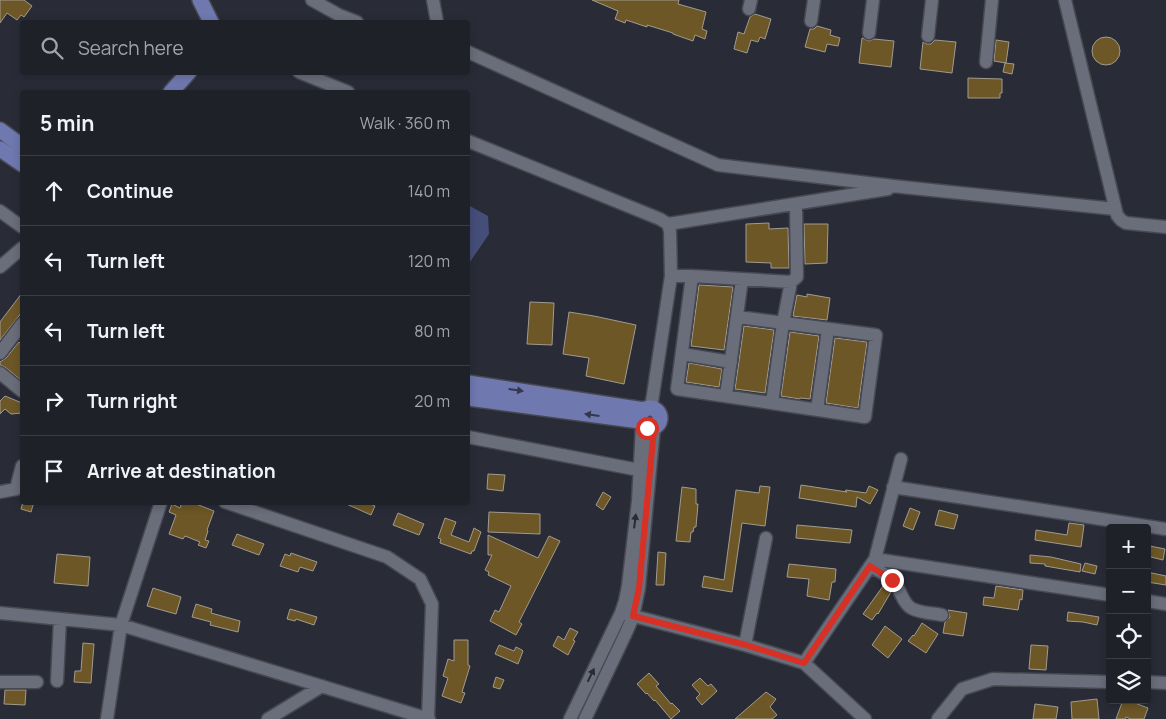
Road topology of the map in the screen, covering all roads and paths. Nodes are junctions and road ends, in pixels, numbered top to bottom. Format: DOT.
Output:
graph roads {
  1 [pos="200,0"];
  2 [pos="312,0"];
  3 [pos="433,0"];
  4 [pos="814,0"];
  5 [pos="873,0"];
  6 [pos="932,0"];
  7 [pos="992,0"];
  8 [pos="1065,0"];
  9 [pos="210,20"];
  10 [pos="351,20"];
  11 [pos="438,20"];
  12 [pos="810,21"];
  13 [pos="869,33"];
  14 [pos="928,36"];
  15 [pos="470,53"];
  16 [pos="986,62"];
  17 [pos="186,75"];
  18 [pos="306,75"];
  19 [pos="173,90"];
  20 [pos="343,90"];
  21 [pos="0,130"];
  22 [pos="470,142"];
  23 [pos="0,149"];
  24 [pos="20,155"];
  25 [pos="20,156"];
  26 [pos="902,187"];
  27 [pos="796,204"];
  28 [pos="1115,209"];
  29 [pos="0,211"];
  30 [pos="668,224"];
  31 [pos="20,226"];
  32 [pos="1166,227"];
  33 [pos="20,250"];
  34 [pos="0,268"];
  35 [pos="671,276"];
  36 [pos="692,276"];
  37 [pos="742,279"];
  38 [pos="791,282"];
  39 [pos="738,317"];
  40 [pos="783,323"];
  41 [pos="828,329"];
  42 [pos="20,332"];
  43 [pos="0,353"];
  44 [pos="682,354"];
  45 [pos="731,362"];
  46 [pos="0,373"];
  47 [pos="470,383"];
  48 [pos="20,389"];
  49 [pos="726,396"];
  50 [pos="470,398"];
  51 [pos="772,403"];
  52 [pos="817,410"];
  53 [pos="646,418"];
  54 [pos="470,437"];
  55 [pos="901,459"];
  56 [pos="639,470"];
  57 [pos="20,473"];
  58 [pos="893,487"];
  59 [pos="0,492"];
  60 [pos="160,505"];
  61 [pos="234,505"];
  62 [pos="1166,529"];
  63 [pos="766,538"];
  64 [pos="873,562"];
  65 [pos="1106,594"];
  66 [pos="1151,602"];
  67 [pos="1166,604"];
  68 [pos="0,613"];
  69 [pos="627,615"];
  70 [pos="942,615"];
  71 [pos="60,619"];
  72 [pos="121,625"];
  73 [pos="746,645"];
  74 [pos="804,663"];
  75 [pos="57,681"];
  76 [pos="0,682"];
  77 [pos="37,682"];
  78 [pos="1106,682"];
  79 [pos="1151,682"];
  80 [pos="1166,683"];
  81 [pos="322,686"];
  82 [pos="588,717"];
  83 [pos="111,718"];
  84 [pos="268,719"];
  85 [pos="429,719"];
  86 [pos="570,719"];
  87 [pos="865,719"];
  88 [pos="938,719"];
  1 -- 9 [label="main road"];
  2 -- 10 [label="street"];
  3 -- 11 [label="street"];
  4 -- 12 [label="street"];
  5 -- 13 [label="street"];
  6 -- 14 [label="street"];
  7 -- 16 [label="street"];
  8 -- 28 [label="street"];
  15 -- 26 [label="street"];
  17 -- 19 [label="main road"];
  18 -- 20 [label="street"];
  21 -- 24 [label="main road"];
  22 -- 30 [label="street"];
  23 -- 25 [label="main road"];
  26 -- 27 [label="street"];
  26 -- 28 [label="street"];
  27 -- 30 [label="street"];
  27 -- 38 [label="street"];
  28 -- 32 [label="street"];
  29 -- 31 [label="street"];
  30 -- 35 [label="street"];
  33 -- 34 [label="street"];
  35 -- 36 [label="street"];
  35 -- 53 [label="street"];
  36 -- 37 [label="street"];
  36 -- 44 [label="street"];
  37 -- 38 [label="street"];
  37 -- 39 [label="street"];
  38 -- 40 [label="street"];
  39 -- 40 [label="street"];
  39 -- 45 [label="street"];
  40 -- 41 [label="street"];
  40 -- 51 [label="street"];
  41 -- 52 [label="street"];
  41 -- 52 [label="street"];
  42 -- 43 [label="street"];
  44 -- 45 [label="street"];
  44 -- 49 [label="street"];
  45 -- 49 [label="street"];
  46 -- 48 [label="street"];
  47 -- 53 [label="main road, one-way"];
  49 -- 51 [label="street"];
  53 -- 50 [label="main road, one-way"];
  51 -- 52 [label="street"];
  53 -- 56 [label="street"];
  53 -- 69 [label="street"];
  54 -- 56 [label="street"];
  55 -- 58 [label="street"];
  69 -- 56 [label="street, one-way"];
  57 -- 59 [label="street"];
  58 -- 62 [label="street"];
  58 -- 64 [label="street"];
  60 -- 72 [label="street"];
  61 -- 85 [label="street"];
  63 -- 73 [label="street"];
  64 -- 65 [label="street"];
  64 -- 70 [label="street"];
  64 -- 74 [label="street"];
  66 -- 67 [label="street"];
  68 -- 71 [label="street"];
  69 -- 73 [label="street"];
  69 -- 82 [label="street"];
  86 -- 69 [label="street, one-way"];
  71 -- 72 [label="street"];
  71 -- 75 [label="street"];
  72 -- 81 [label="street"];
  72 -- 83 [label="street"];
  73 -- 74 [label="street"];
  74 -- 87 [label="street"];
  76 -- 77 [label="street"];
  78 -- 88 [label="street"];
  79 -- 80 [label="street"];
  81 -- 84 [label="street"];
  81 -- 85 [label="street"];
}
